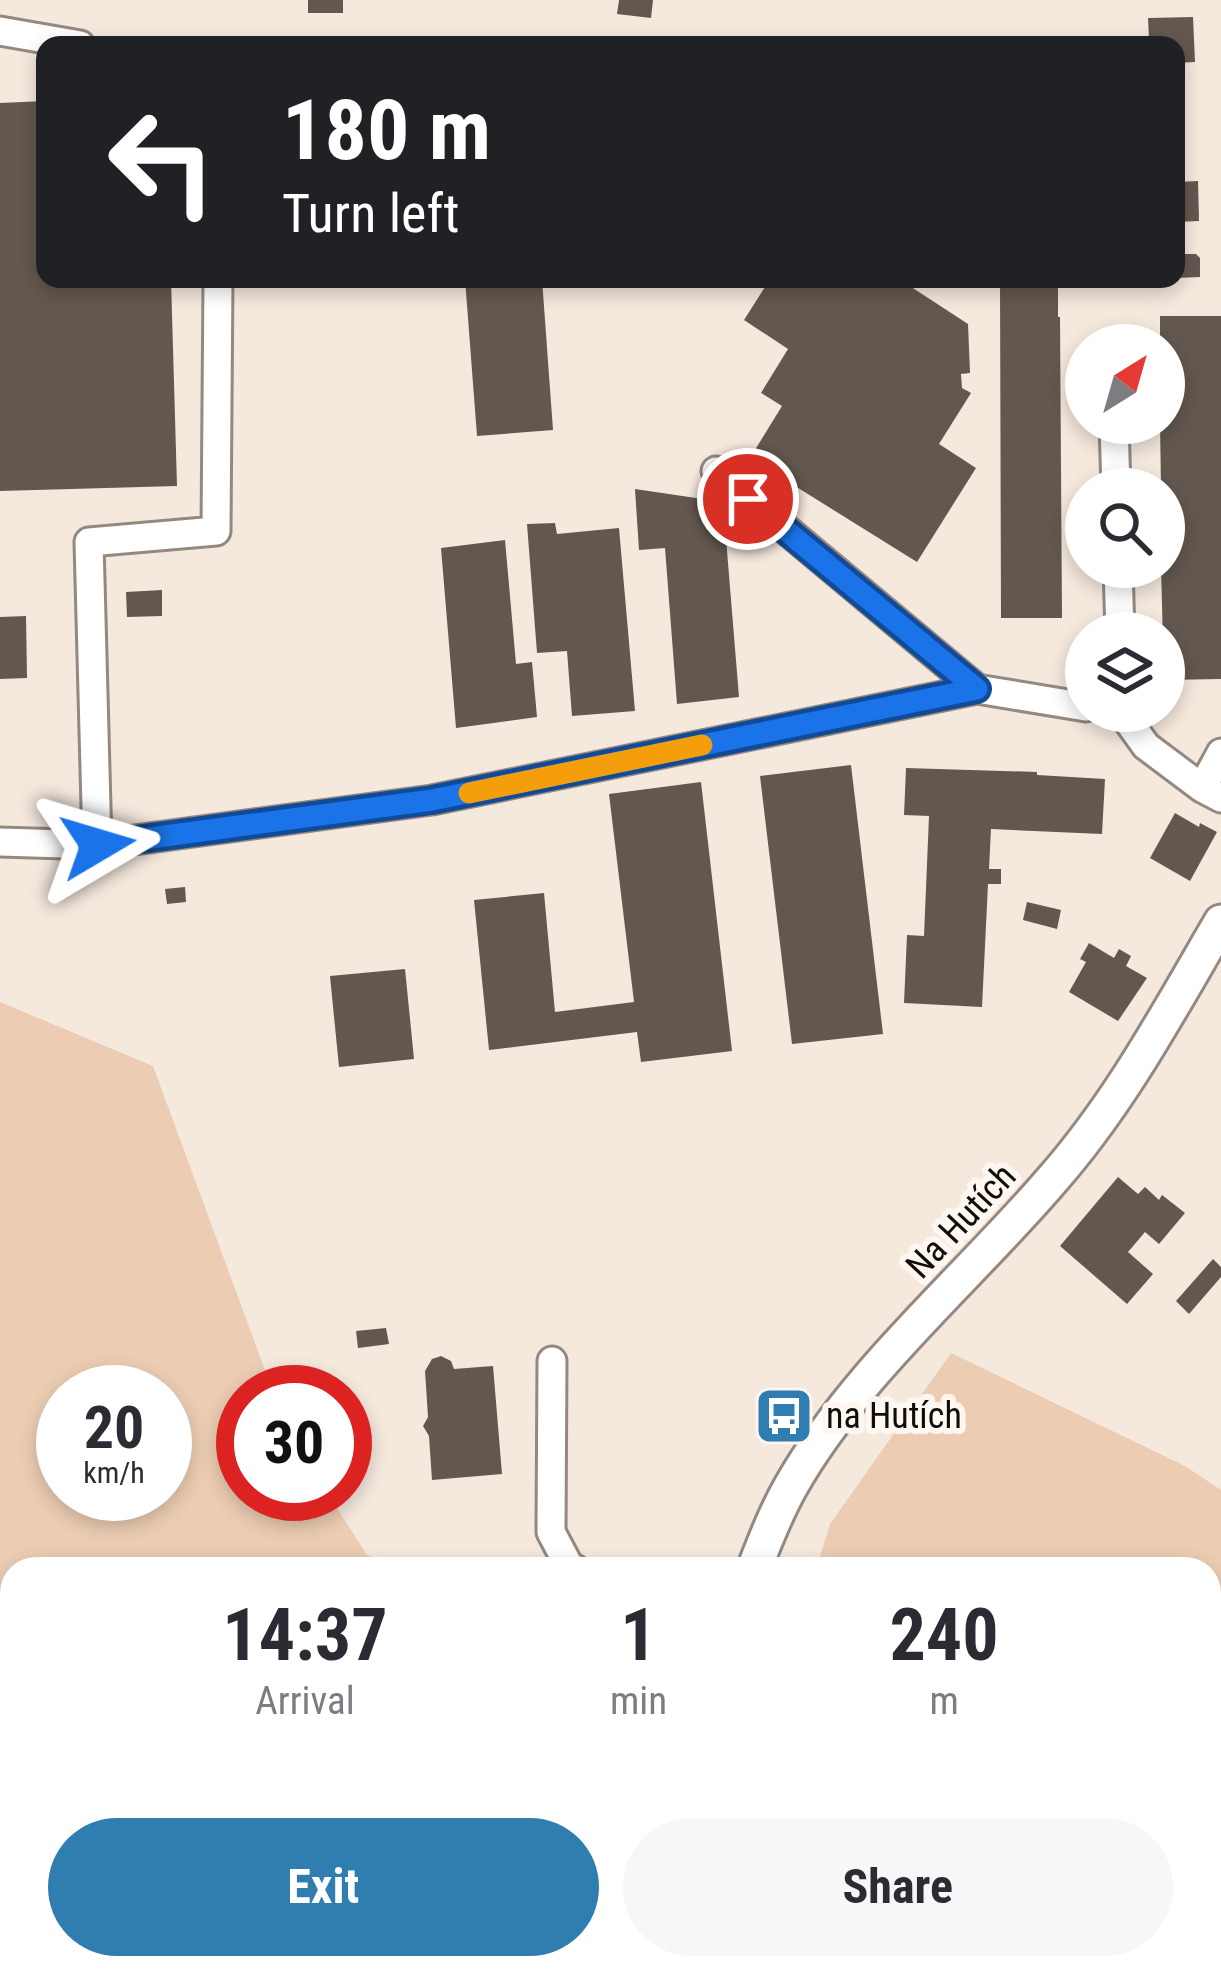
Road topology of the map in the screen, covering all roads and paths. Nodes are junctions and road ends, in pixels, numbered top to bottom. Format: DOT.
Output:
graph roads {
  1 [pos="0,31"];
  2 [pos="36,37"];
  3 [pos="218,288"];
  4 [pos="716,471"];
  5 [pos="977,689"];
  6 [pos="1065,704"];
  7 [pos="1134,732"];
  8 [pos="1221,753"];
  9 [pos="1211,793"];
  10 [pos="0,842"];
  11 [pos="98,845"];
  12 [pos="1221,922"];
  13 [pos="552,1361"];
  14 [pos="564,1557"];
  15 [pos="759,1557"];
  1 -- 2 [label="street"];
  3 -- 11 [label="street"];
  4 -- 5 [label="street"];
  5 -- 6 [label="street"];
  5 -- 11 [label="street"];
  7 -- 9 [label="street"];
  8 -- 9 [label="street"];
  10 -- 11 [label="street"];
  12 -- 15 [label="street, Na Hutích"];
  13 -- 14 [label="street"];
}
